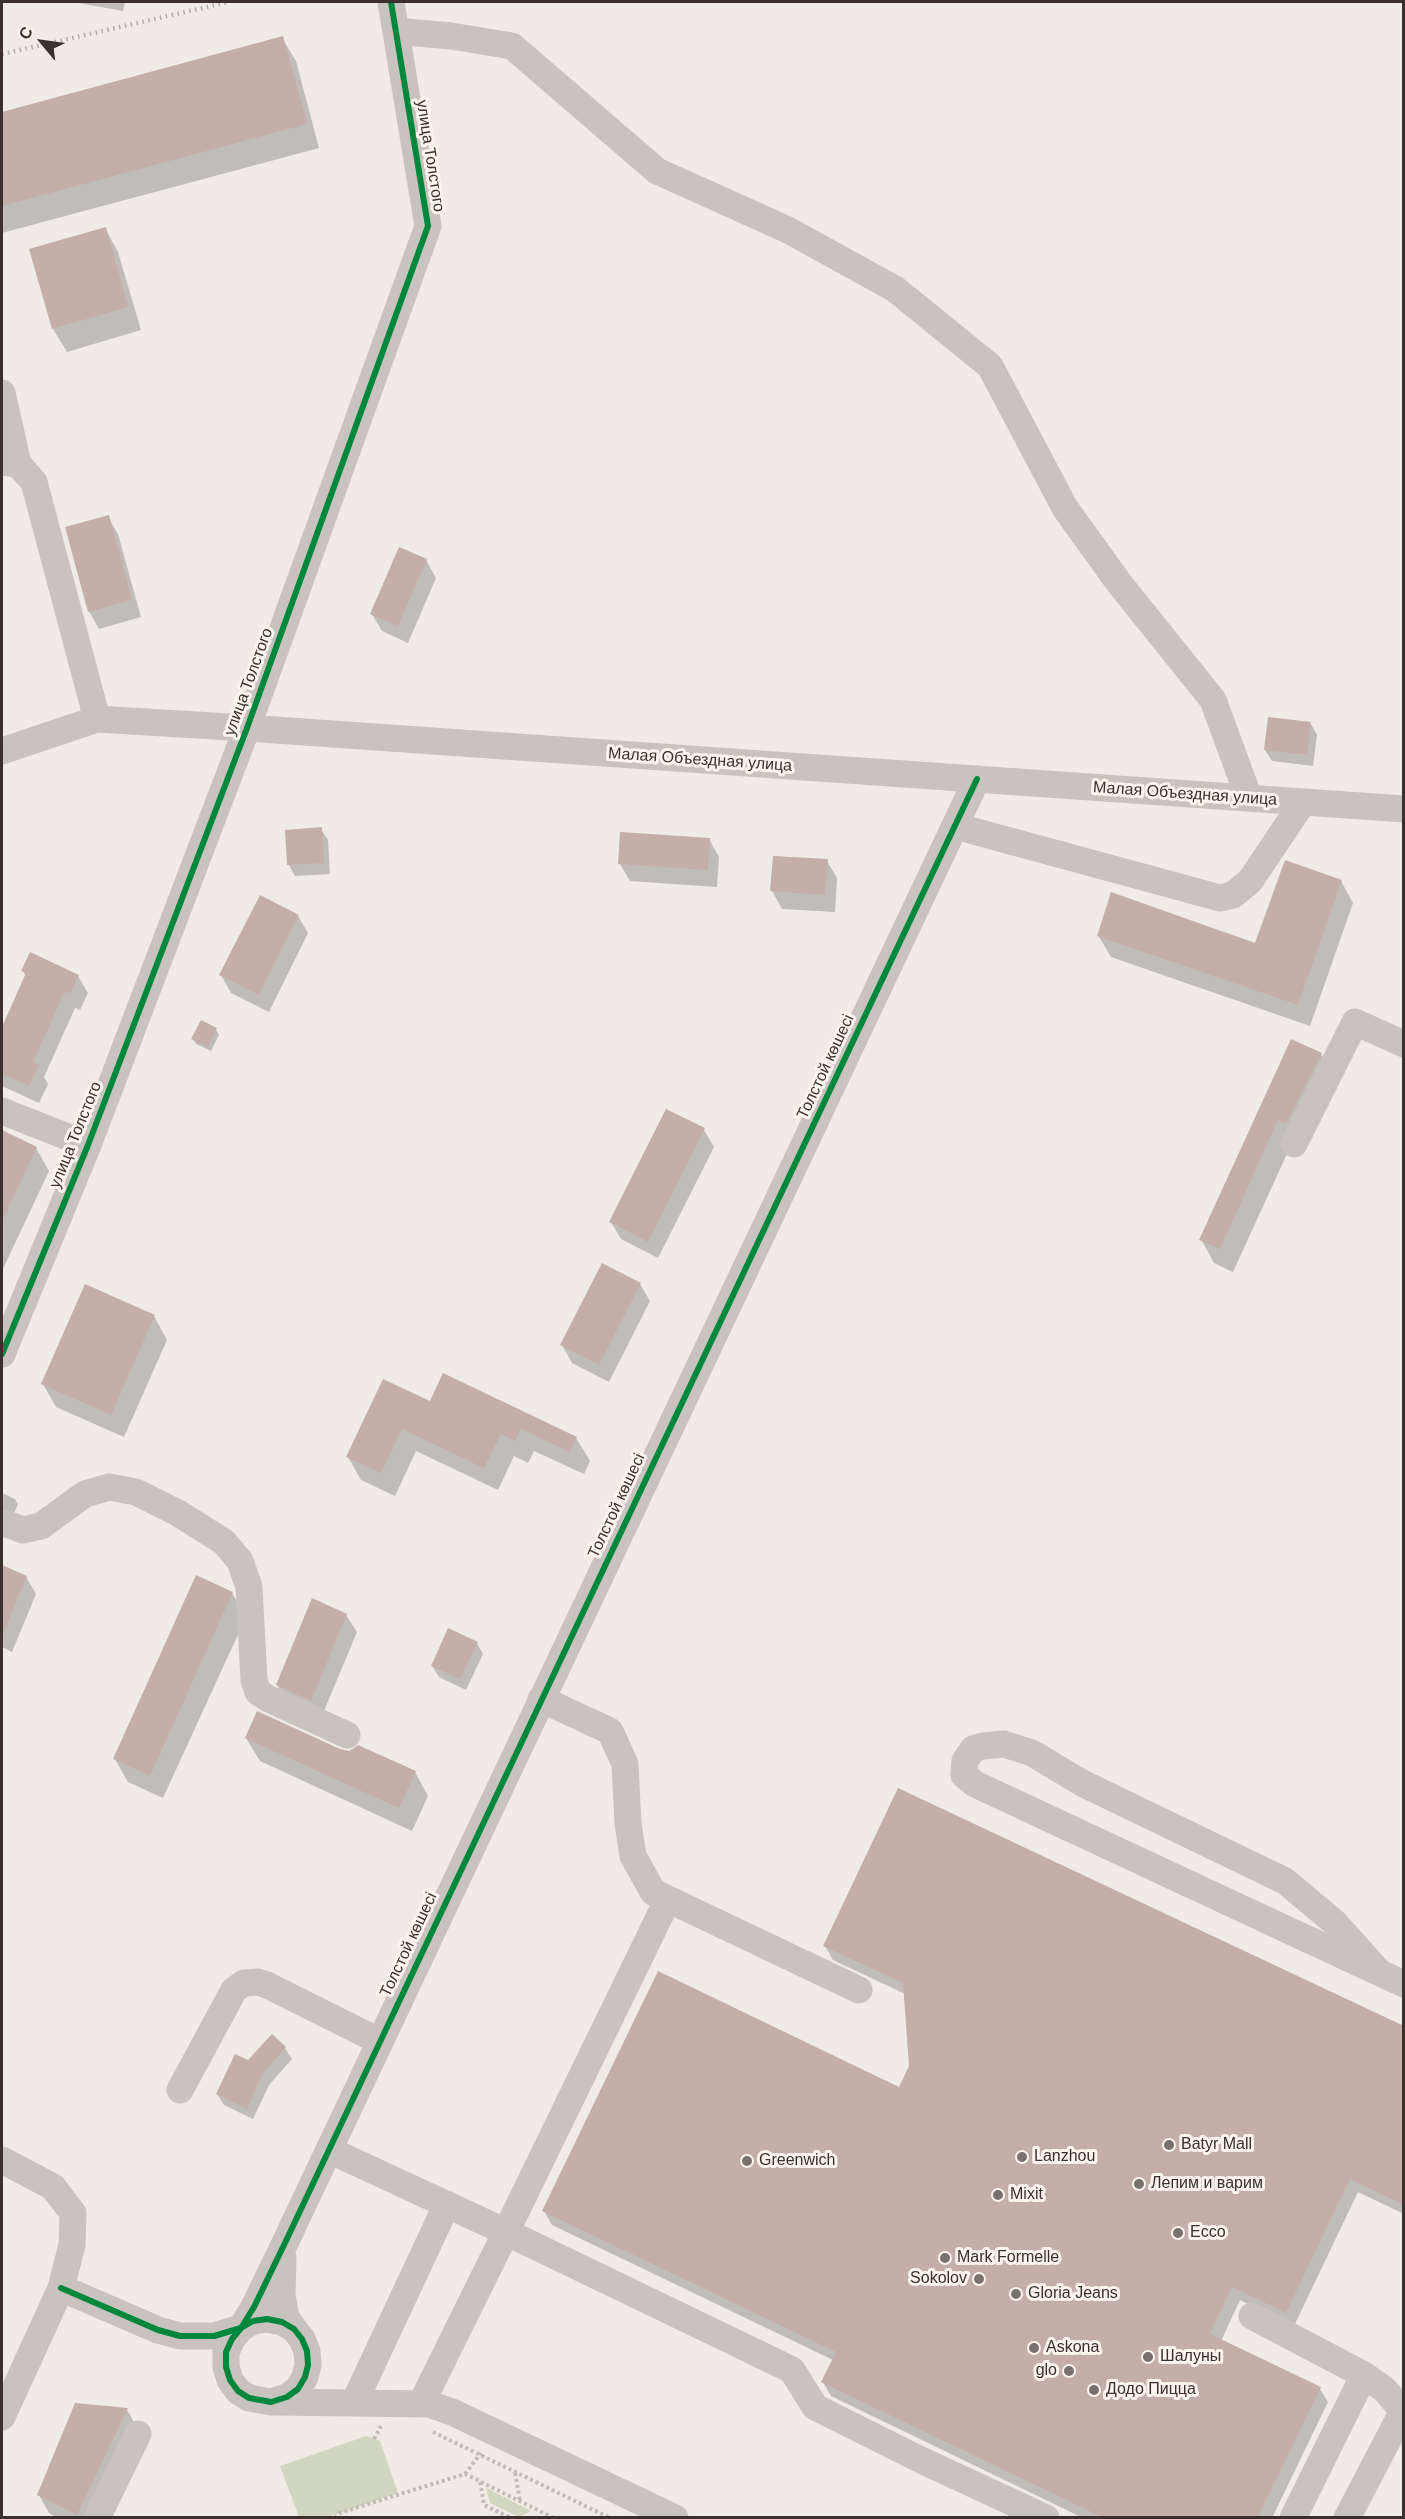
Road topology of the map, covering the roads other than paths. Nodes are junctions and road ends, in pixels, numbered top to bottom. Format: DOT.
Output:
graph roads {
  1 [pos="391,2"];
  2 [pos="396,31"];
  3 [pos="2,393"];
  4 [pos="10,463"];
  5 [pos="97,719"];
  6 [pos="247,728"];
  7 [pos="2,751"];
  8 [pos="977,779"];
  9 [pos="1249,798"];
  10 [pos="1303,802"];
  11 [pos="1404,809"];
  12 [pos="955,826"];
  13 [pos="1404,1044"];
  14 [pos="2,1111"];
  15 [pos="1294,1144"];
  16 [pos="88,1145"];
  17 [pos="2,1354"];
  18 [pos="2,1522"];
  19 [pos="541,1699"];
  20 [pos="347,1735"];
  21 [pos="668,1899"];
  22 [pos="1392,1978"];
  23 [pos="859,1990"];
  24 [pos="379,2041"];
  25 [pos="180,2090"];
  26 [pos="329,2150"];
  27 [pos="2,2160"];
  28 [pos="447,2204"];
  29 [pos="506,2232"];
  30 [pos="284,2245"];
  31 [pos="61,2288"];
  32 [pos="1252,2316"];
  33 [pos="241,2328"];
  34 [pos="294,2329"];
  35 [pos="180,2336"];
  36 [pos="1364,2375"];
  37 [pos="230,2380"];
  38 [pos="271,2402"];
  39 [pos="354,2403"];
  40 [pos="421,2404"];
  41 [pos="1403,2410"];
  42 [pos="2,2418"];
  43 [pos="138,2434"];
  44 [pos="96,2517"];
  45 [pos="675,2517"];
  46 [pos="1046,2517"];
  47 [pos="1293,2517"];
  48 [pos="1347,2517"];
  1 -- 2 [label="street, улица Толстого"];
  2 -- 6 [label="street, улица Толстого"];
  2 -- 9 [label="street"];
  3 -- 4 [label="street"];
  4 -- 5 [label="street"];
  5 -- 6 [label="street, Малая Объездная улица"];
  5 -- 7 [label="street, Малая Объездная улица"];
  6 -- 8 [label="street, Малая Объездная улица"];
  6 -- 16 [label="street, улица Толстого"];
  8 -- 9 [label="street, Малая Объездная улица"];
  8 -- 12 [label="street, Толстой көшесі"];
  9 -- 10 [label="street, Малая Объездная улица"];
  10 -- 11 [label="street, Малая Объездная улица"];
  10 -- 12 [label="street"];
  12 -- 19 [label="street, Толстой көшесі"];
  13 -- 15 [label="street"];
  14 -- 16 [label="street"];
  16 -- 17 [label="street, улица Толстого"];
  18 -- 20 [label="street"];
  19 -- 21 [label="street"];
  19 -- 24 [label="street, Толстой көшесі"];
  21 -- 23 [label="street"];
  21 -- 29 [label="street"];
  22 -- 22 [label="street"];
  24 -- 25 [label="street"];
  24 -- 26 [label="street, Толстой көшесі"];
  26 -- 28 [label="street"];
  26 -- 30 [label="street, Толстой көшесі"];
  27 -- 31 [label="street"];
  28 -- 29 [label="street"];
  28 -- 39 [label="street"];
  29 -- 40 [label="street"];
  29 -- 46 [label="street"];
  30 -- 33 [label="street"];
  30 -- 34 [label="street"];
  31 -- 35 [label="street"];
  31 -- 42 [label="street"];
  32 -- 36 [label="street"];
  33 -- 34 [label="street"];
  33 -- 35 [label="street"];
  33 -- 37 [label="street"];
  34 -- 38 [label="street"];
  35 -- 37 [label="street"];
  36 -- 41 [label="street"];
  36 -- 47 [label="street"];
  37 -- 38 [label="street"];
  38 -- 39 [label="street"];
  39 -- 40 [label="street"];
  40 -- 45 [label="street"];
  41 -- 48 [label="street"];
  43 -- 44 [label="street"];
}
